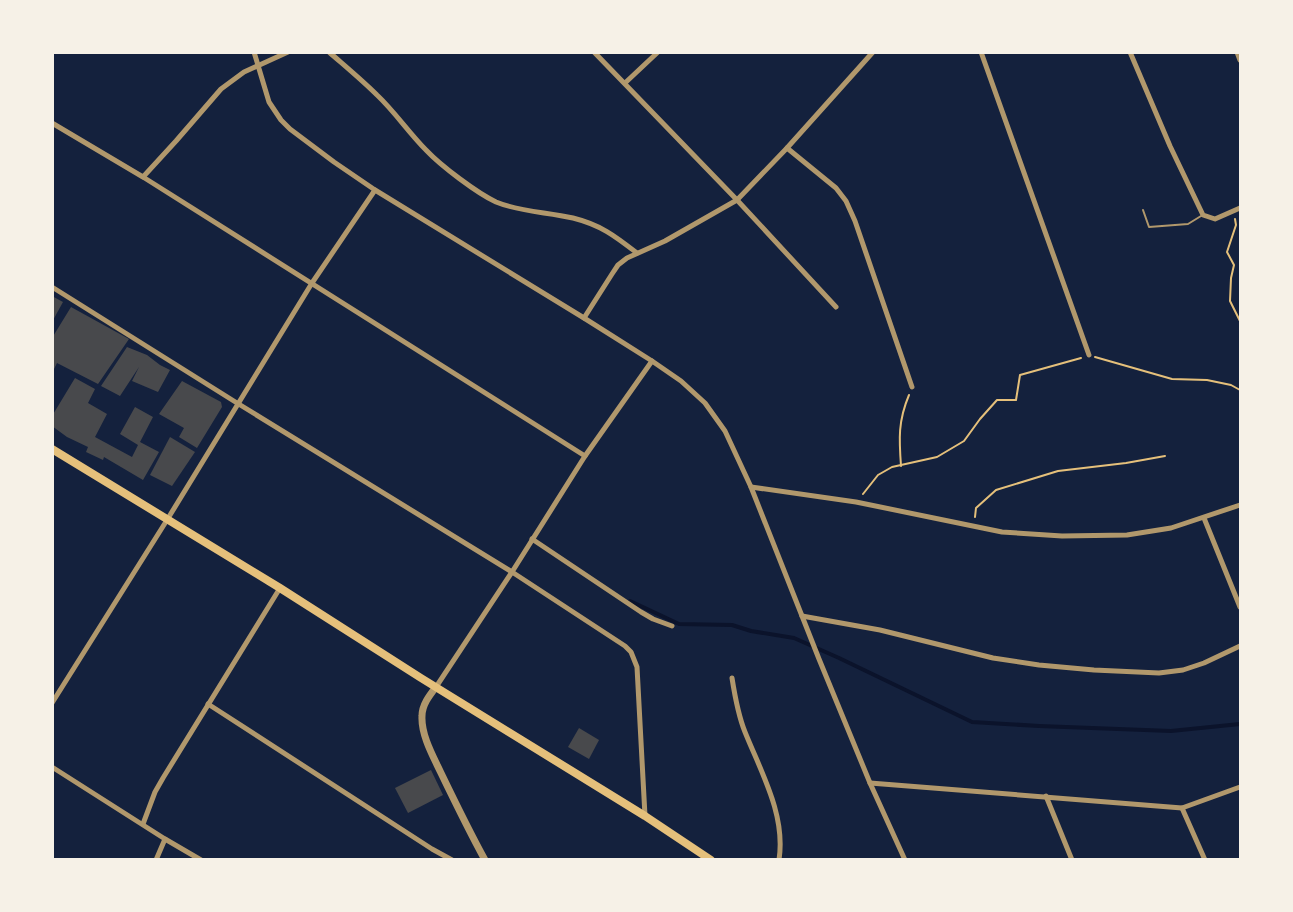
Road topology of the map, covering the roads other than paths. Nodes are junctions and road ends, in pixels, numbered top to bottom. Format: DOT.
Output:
graph roads {
  1 [pos="254,52"];
  2 [pos="288,52"];
  3 [pos="328,52"];
  4 [pos="594,52"];
  5 [pos="658,52"];
  6 [pos="873,52"];
  7 [pos="981,52"];
  8 [pos="1130,52"];
  9 [pos="1237,52"];
  10 [pos="1240,60"];
  11 [pos="258,66"];
  12 [pos="625,83"];
  13 [pos="52,123"];
  14 [pos="788,148"];
  15 [pos="143,177"];
  16 [pos="375,190"];
  17 [pos="736,200"];
  18 [pos="1240,208"];
  19 [pos="1143,210"];
  20 [pos="1203,215"];
  21 [pos="637,253"];
  22 [pos="312,283"];
  23 [pos="52,287"];
  24 [pos="836,307"];
  25 [pos="584,318"];
  26 [pos="1089,356"];
  27 [pos="652,361"];
  28 [pos="912,387"];
  29 [pos="237,403"];
  30 [pos="53,450"];
  31 [pos="585,456"];
  32 [pos="751,487"];
  33 [pos="1240,505"];
  34 [pos="1204,518"];
  35 [pos="167,520"];
  36 [pos="533,537"];
  37 [pos="512,572"];
  38 [pos="280,588"];
  39 [pos="1240,607"];
  40 [pos="802,616"];
  41 [pos="672,626"];
  42 [pos="1240,645"];
  43 [pos="732,678"];
  44 [pos="436,687"];
  45 [pos="52,703"];
  46 [pos="208,704"];
  47 [pos="52,767"];
  48 [pos="870,783"];
  49 [pos="1240,787"];
  50 [pos="1046,796"];
  51 [pos="1182,808"];
  52 [pos="645,816"];
  53 [pos="142,824"];
  54 [pos="165,839"];
  55 [pos="156,860"];
  56 [pos="201,860"];
  57 [pos="452,860"];
  58 [pos="485,860"];
  59 [pos="711,860"];
  60 [pos="779,860"];
  61 [pos="905,860"];
  62 [pos="1072,860"];
  63 [pos="1205,860"];
  1 -- 11 [label="street"];
  2 -- 11 [label="street"];
  3 -- 21 [label="street"];
  4 -- 12 [label="street"];
  5 -- 12 [label="street"];
  6 -- 14 [label="street"];
  7 -- 26 [label="street"];
  8 -- 20 [label="street"];
  9 -- 10 [label="street"];
  11 -- 15 [label="street"];
  11 -- 16 [label="street"];
  12 -- 17 [label="street"];
  13 -- 15 [label="street"];
  14 -- 17 [label="street"];
  14 -- 28 [label="street"];
  15 -- 22 [label="street"];
  16 -- 22 [label="street"];
  16 -- 25 [label="street"];
  17 -- 21 [label="street"];
  17 -- 24 [label="street"];
  18 -- 20 [label="street"];
  19 -- 20 [label="lane"];
  21 -- 25 [label="street"];
  22 -- 29 [label="street"];
  22 -- 31 [label="street"];
  23 -- 29 [label="street"];
  25 -- 27 [label="street"];
  27 -- 31 [label="street"];
  27 -- 32 [label="street"];
  29 -- 35 [label="street"];
  29 -- 37 [label="street"];
  30 -- 35 [label="main road"];
  31 -- 36 [label="street"];
  32 -- 34 [label="street"];
  32 -- 40 [label="street"];
  33 -- 34 [label="street"];
  34 -- 39 [label="street"];
  35 -- 38 [label="main road"];
  35 -- 45 [label="street"];
  36 -- 37 [label="street"];
  36 -- 41 [label="street"];
  37 -- 44 [label="street"];
  37 -- 52 [label="street"];
  38 -- 44 [label="main road"];
  38 -- 46 [label="street"];
  40 -- 42 [label="street"];
  40 -- 48 [label="street"];
  43 -- 60 [label="street"];
  44 -- 52 [label="main road"];
  44 -- 58 [label="street"];
  46 -- 53 [label="street"];
  46 -- 57 [label="street"];
  47 -- 53 [label="street"];
  48 -- 50 [label="street"];
  48 -- 61 [label="street"];
  49 -- 51 [label="street"];
  50 -- 51 [label="street"];
  50 -- 62 [label="street"];
  51 -- 63 [label="street"];
  52 -- 59 [label="main road"];
  53 -- 54 [label="street"];
  54 -- 55 [label="street"];
  54 -- 56 [label="street"];
}
